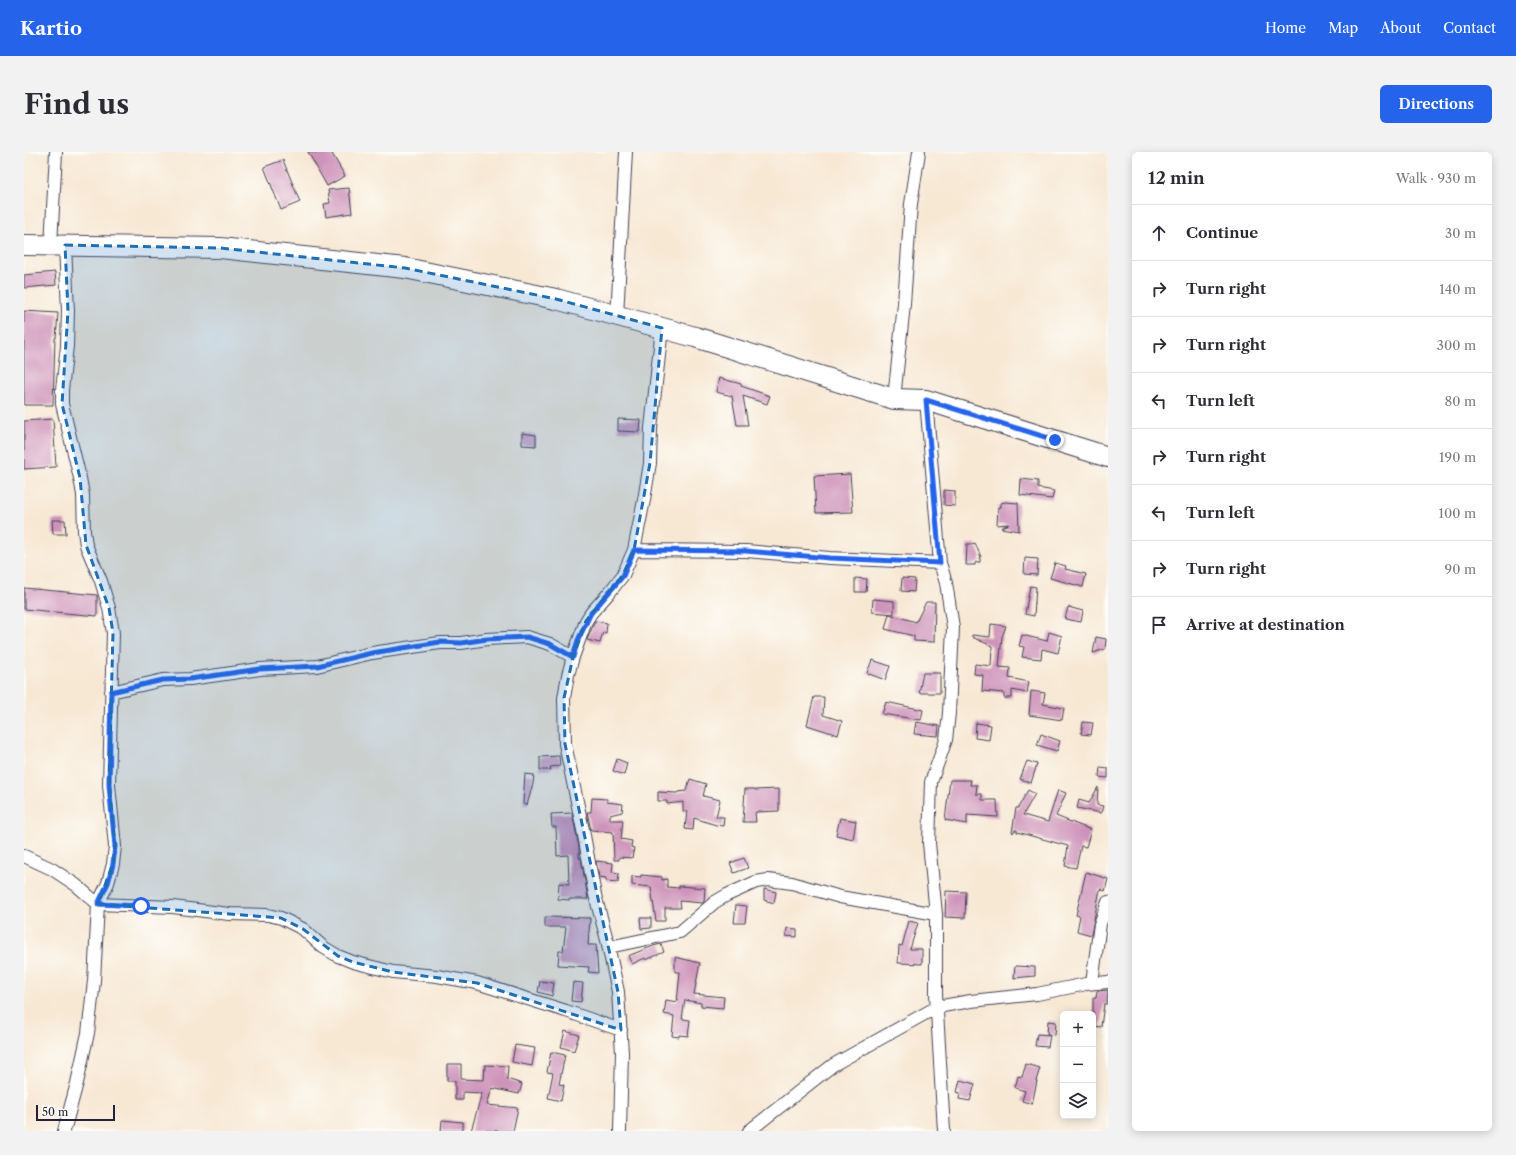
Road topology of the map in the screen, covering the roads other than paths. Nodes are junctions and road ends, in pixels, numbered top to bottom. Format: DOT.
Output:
graph roads {
  1 [pos="56,152"];
  2 [pos="626,152"];
  3 [pos="919,152"];
  4 [pos="24,245"];
  5 [pos="58,245"];
  6 [pos="617,316"];
  7 [pos="662,328"];
  8 [pos="894,399"];
  9 [pos="926,400"];
  10 [pos="1108,457"];
  11 [pos="634,550"];
  12 [pos="940,563"];
  13 [pos="573,657"];
  14 [pos="111,692"];
  15 [pos="24,856"];
  16 [pos="1108,902"];
  17 [pos="98,904"];
  18 [pos="936,914"];
  19 [pos="609,947"];
  20 [pos="1108,982"];
  21 [pos="1092,983"];
  22 [pos="937,1007"];
  23 [pos="620,1030"];
  24 [pos="64,1131"];
  25 [pos="620,1131"];
  26 [pos="749,1131"];
  27 [pos="944,1131"];
  1 -- 5 [label="street"];
  2 -- 6 [label="street"];
  3 -- 8 [label="street"];
  4 -- 5 [label="main road"];
  5 -- 6 [label="main road"];
  5 -- 14 [label="street"];
  6 -- 7 [label="main road"];
  7 -- 8 [label="main road"];
  7 -- 11 [label="street"];
  8 -- 9 [label="main road"];
  9 -- 10 [label="main road"];
  9 -- 12 [label="street"];
  11 -- 12 [label="street"];
  11 -- 13 [label="street"];
  12 -- 18 [label="street"];
  13 -- 14 [label="street"];
  13 -- 19 [label="street"];
  14 -- 17 [label="street"];
  15 -- 17 [label="street"];
  16 -- 21 [label="street"];
  17 -- 23 [label="street"];
  17 -- 24 [label="street"];
  18 -- 19 [label="street"];
  18 -- 22 [label="street"];
  19 -- 23 [label="street"];
  20 -- 21 [label="street"];
  21 -- 22 [label="street"];
  22 -- 26 [label="street"];
  22 -- 27 [label="street"];
  23 -- 25 [label="street"];
}
